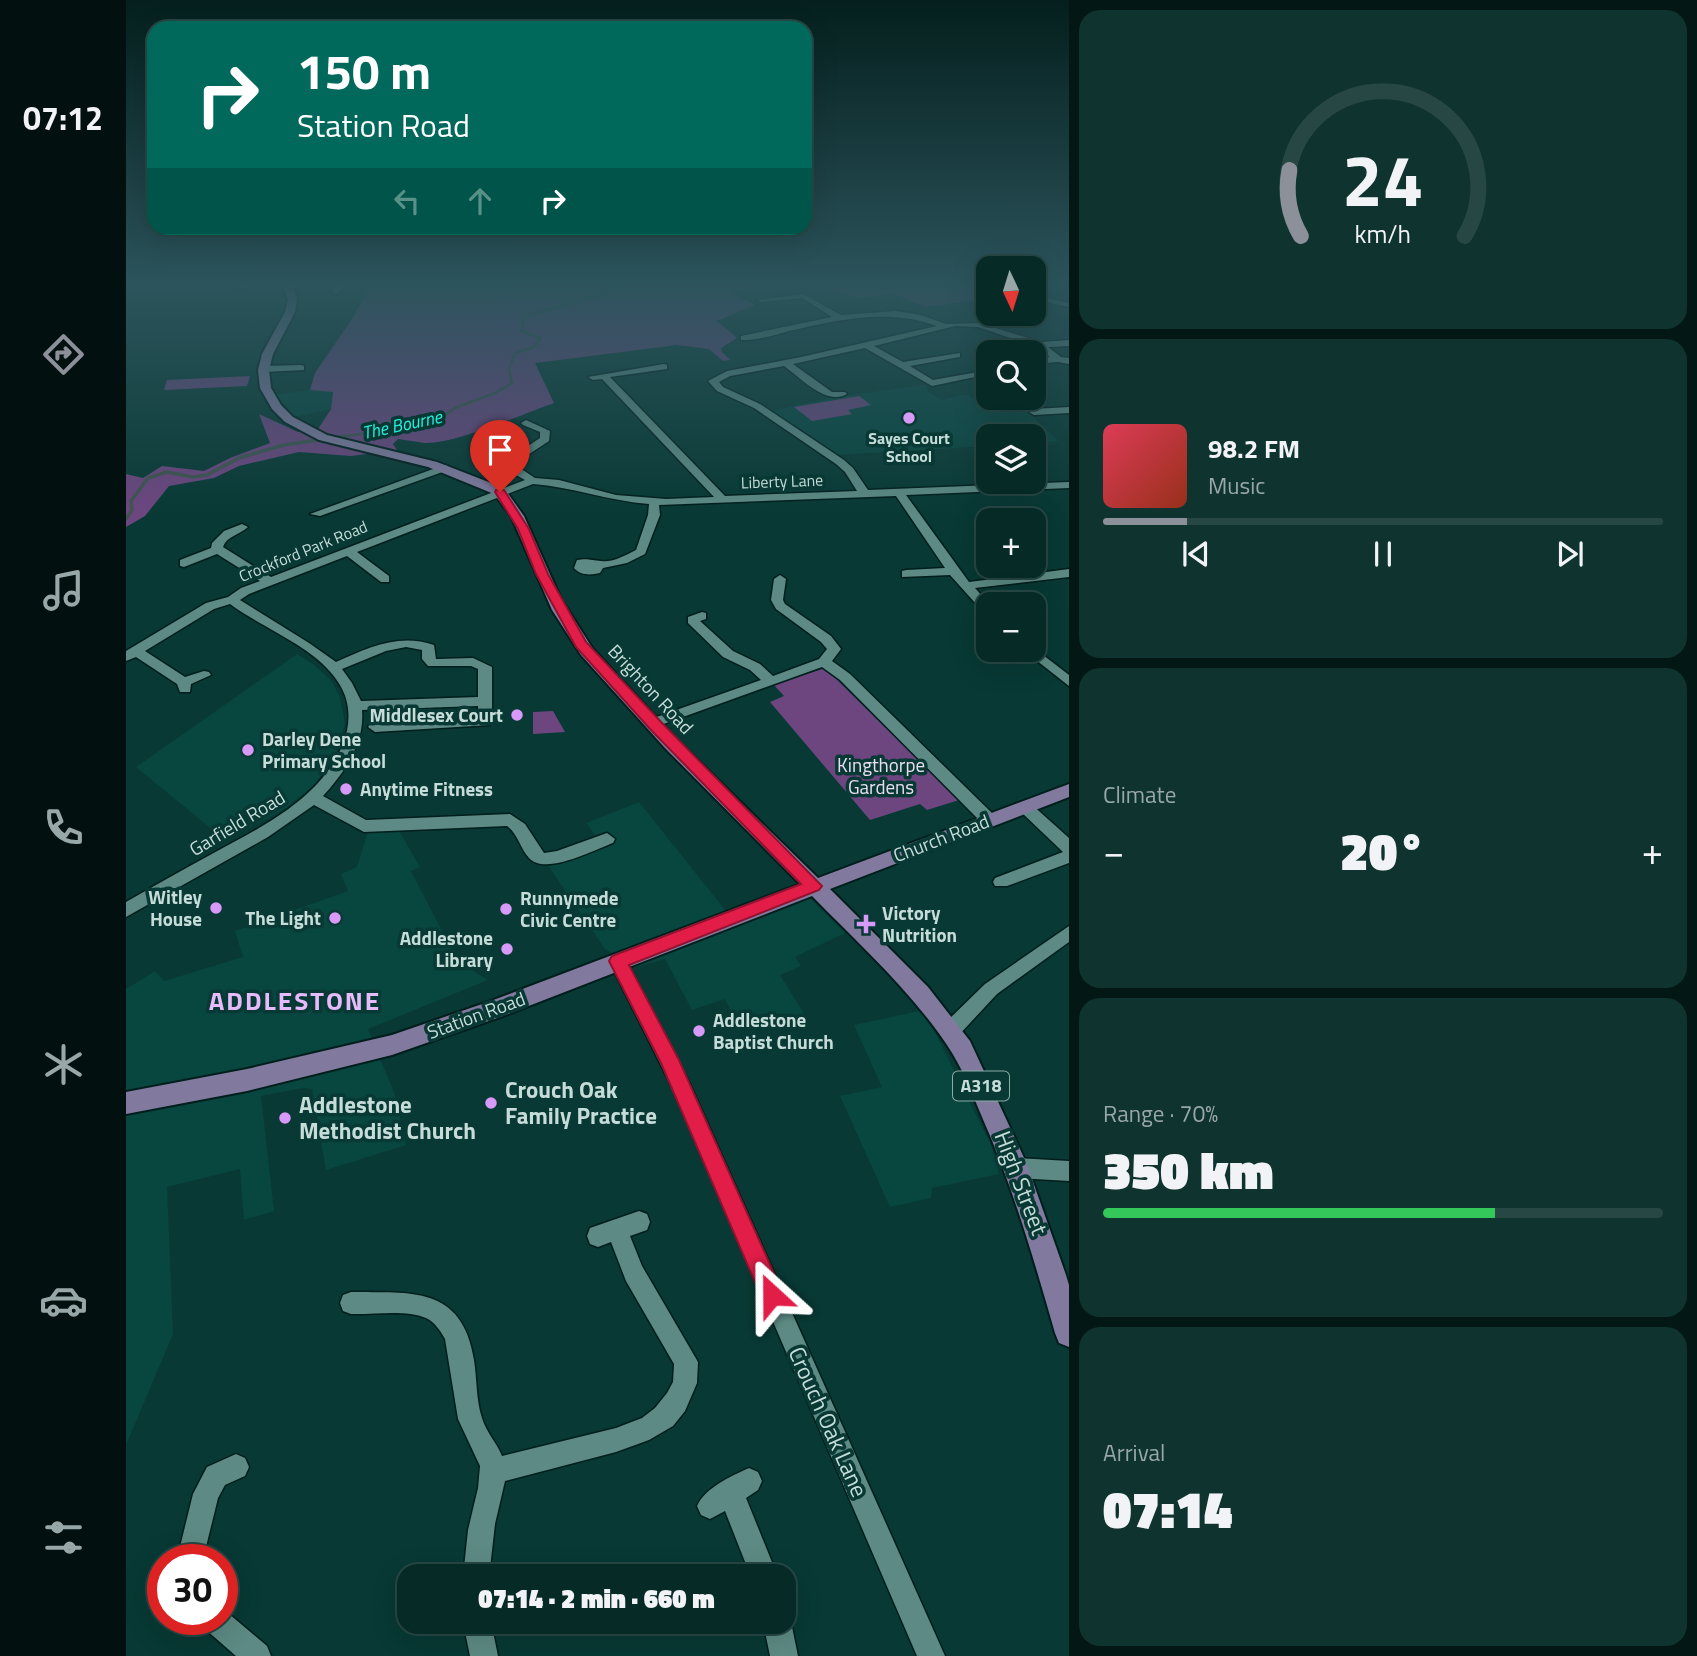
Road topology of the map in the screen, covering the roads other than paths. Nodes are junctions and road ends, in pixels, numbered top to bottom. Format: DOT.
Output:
graph roads {
  1 [pos="265,362"];
  2 [pos="789,362"];
  3 [pos="897,362"];
  4 [pos="917,362"];
  5 [pos="786,363"];
  6 [pos="902,365"];
  7 [pos="664,367"];
  8 [pos="301,368"];
  9 [pos="263,369"];
  10 [pos="976,374"];
  11 [pos="842,394"];
  12 [pos="1069,410"];
  13 [pos="1034,412"];
  14 [pos="526,423"];
  15 [pos="444,468"];
  16 [pos="532,481"];
  17 [pos="1069,485"];
  18 [pos="500,492"];
  19 [pos="900,492"];
  20 [pos="864,494"];
  21 [pos="722,499"];
  22 [pos="654,502"];
  23 [pos="316,514"];
  24 [pos="242,527"];
  25 [pos="218,549"];
  26 [pos="348,551"];
  27 [pos="184,564"];
  28 [pos="598,565"];
  29 [pos="953,571"];
  30 [pos="1069,573"];
  31 [pos="385,574"];
  32 [pos="906,575"];
  33 [pos="780,579"];
  34 [pos="269,582"];
  35 [pos="965,586"];
  36 [pos="976,597"];
  37 [pos="232,600"];
  38 [pos="702,616"];
  39 [pos="131,654"];
  40 [pos="824,662"];
  41 [pos="1044,662"];
  42 [pos="334,668"];
  43 [pos="204,675"];
  44 [pos="770,680"];
  45 [pos="1069,682"];
  46 [pos="485,701"];
  47 [pos="355,706"];
  48 [pos="653,723"];
  49 [pos="375,727"];
  50 [pos="1069,790"];
  51 [pos="314,797"];
  52 [pos="1025,807"];
  53 [pos="989,820"];
  54 [pos="607,839"];
  55 [pos="1069,848"];
  56 [pos="1069,856"];
  57 [pos="1001,882"];
  58 [pos="813,886"];
  59 [pos="126,910"];
  60 [pos="1069,933"];
  61 [pos="618,961"];
  62 [pos="950,1031"];
  63 [pos="126,1103"];
  64 [pos="1017,1168"];
  65 [pos="1069,1171"];
  66 [pos="618,1229"];
  67 [pos="351,1303"];
  68 [pos="1069,1333"];
  69 [pos="236,1466"];
  70 [pos="493,1471"];
  71 [pos="729,1493"];
  72 [pos="194,1544"];
  73 [pos="477,1564"];
  74 [pos="759,1564"];
  75 [pos="479,1634"];
  76 [pos="779,1634"];
  77 [pos="233,1635"];
  78 [pos="482,1655"];
  79 [pos="257,1656"];
  80 [pos="784,1656"];
  81 [pos="931,1656"];
  1 -- 9 [label="main road"];
  2 -- 5 [label="street"];
  3 -- 6 [label="street"];
  4 -- 6 [label="street"];
  5 -- 11 [label="street"];
  5 -- 20 [label="street"];
  6 -- 10 [label="street"];
  7 -- 21 [label="street"];
  8 -- 9 [label="street"];
  9 -- 15 [label="main road"];
  12 -- 13 [label="street"];
  14 -- 16 [label="street"];
  15 -- 18 [label="main road"];
  15 -- 23 [label="street"];
  16 -- 18 [label="street, Liberty Lane"];
  16 -- 22 [label="street, Liberty Lane"];
  17 -- 19 [label="street, Liberty Lane"];
  18 -- 26 [label="street, Crockford Park Road"];
  18 -- 48 [label="main road, Brighton Road / A318"];
  19 -- 20 [label="street, Liberty Lane"];
  19 -- 29 [label="street"];
  20 -- 21 [label="street, Liberty Lane"];
  21 -- 22 [label="street, Liberty Lane"];
  22 -- 28 [label="street"];
  24 -- 25 [label="street"];
  25 -- 27 [label="street"];
  25 -- 34 [label="street"];
  26 -- 31 [label="street"];
  26 -- 34 [label="street, Crockford Park Road"];
  29 -- 32 [label="street"];
  29 -- 35 [label="street"];
  30 -- 35 [label="street"];
  33 -- 40 [label="street"];
  34 -- 37 [label="street, Crockford Park Road"];
  35 -- 36 [label="street"];
  37 -- 39 [label="street, Crockford Park Road"];
  37 -- 42 [label="street"];
  38 -- 44 [label="street"];
  39 -- 43 [label="street"];
  40 -- 44 [label="street"];
  40 -- 53 [label="street"];
  41 -- 45 [label="street"];
  42 -- 46 [label="street"];
  42 -- 47 [label="street"];
  44 -- 48 [label="street"];
  46 -- 47 [label="street"];
  46 -- 49 [label="street"];
  47 -- 51 [label="street, Garfield Road"];
  48 -- 58 [label="main road, Brighton Road / A318"];
  50 -- 52 [label="main road, Church Road"];
  51 -- 54 [label="street"];
  51 -- 59 [label="street, Garfield Road"];
  52 -- 53 [label="main road, Church Road"];
  52 -- 55 [label="street"];
  53 -- 58 [label="main road, Church Road"];
  56 -- 57 [label="street"];
  58 -- 61 [label="main road, Station Road"];
  58 -- 62 [label="main road, High Street / A318"];
  60 -- 62 [label="street"];
  61 -- 63 [label="main road, Station Road"];
  61 -- 81 [label="street, Crouch Oak Lane"];
  62 -- 64 [label="main road, High Street / A318"];
  64 -- 65 [label="street"];
  64 -- 68 [label="main road, High Street / A318"];
  66 -- 70 [label="street"];
  67 -- 70 [label="street"];
  69 -- 72 [label="street"];
  70 -- 73 [label="street"];
  71 -- 74 [label="street"];
  75 -- 78 [label="street"];
  76 -- 80 [label="street"];
  77 -- 79 [label="street"];
}
